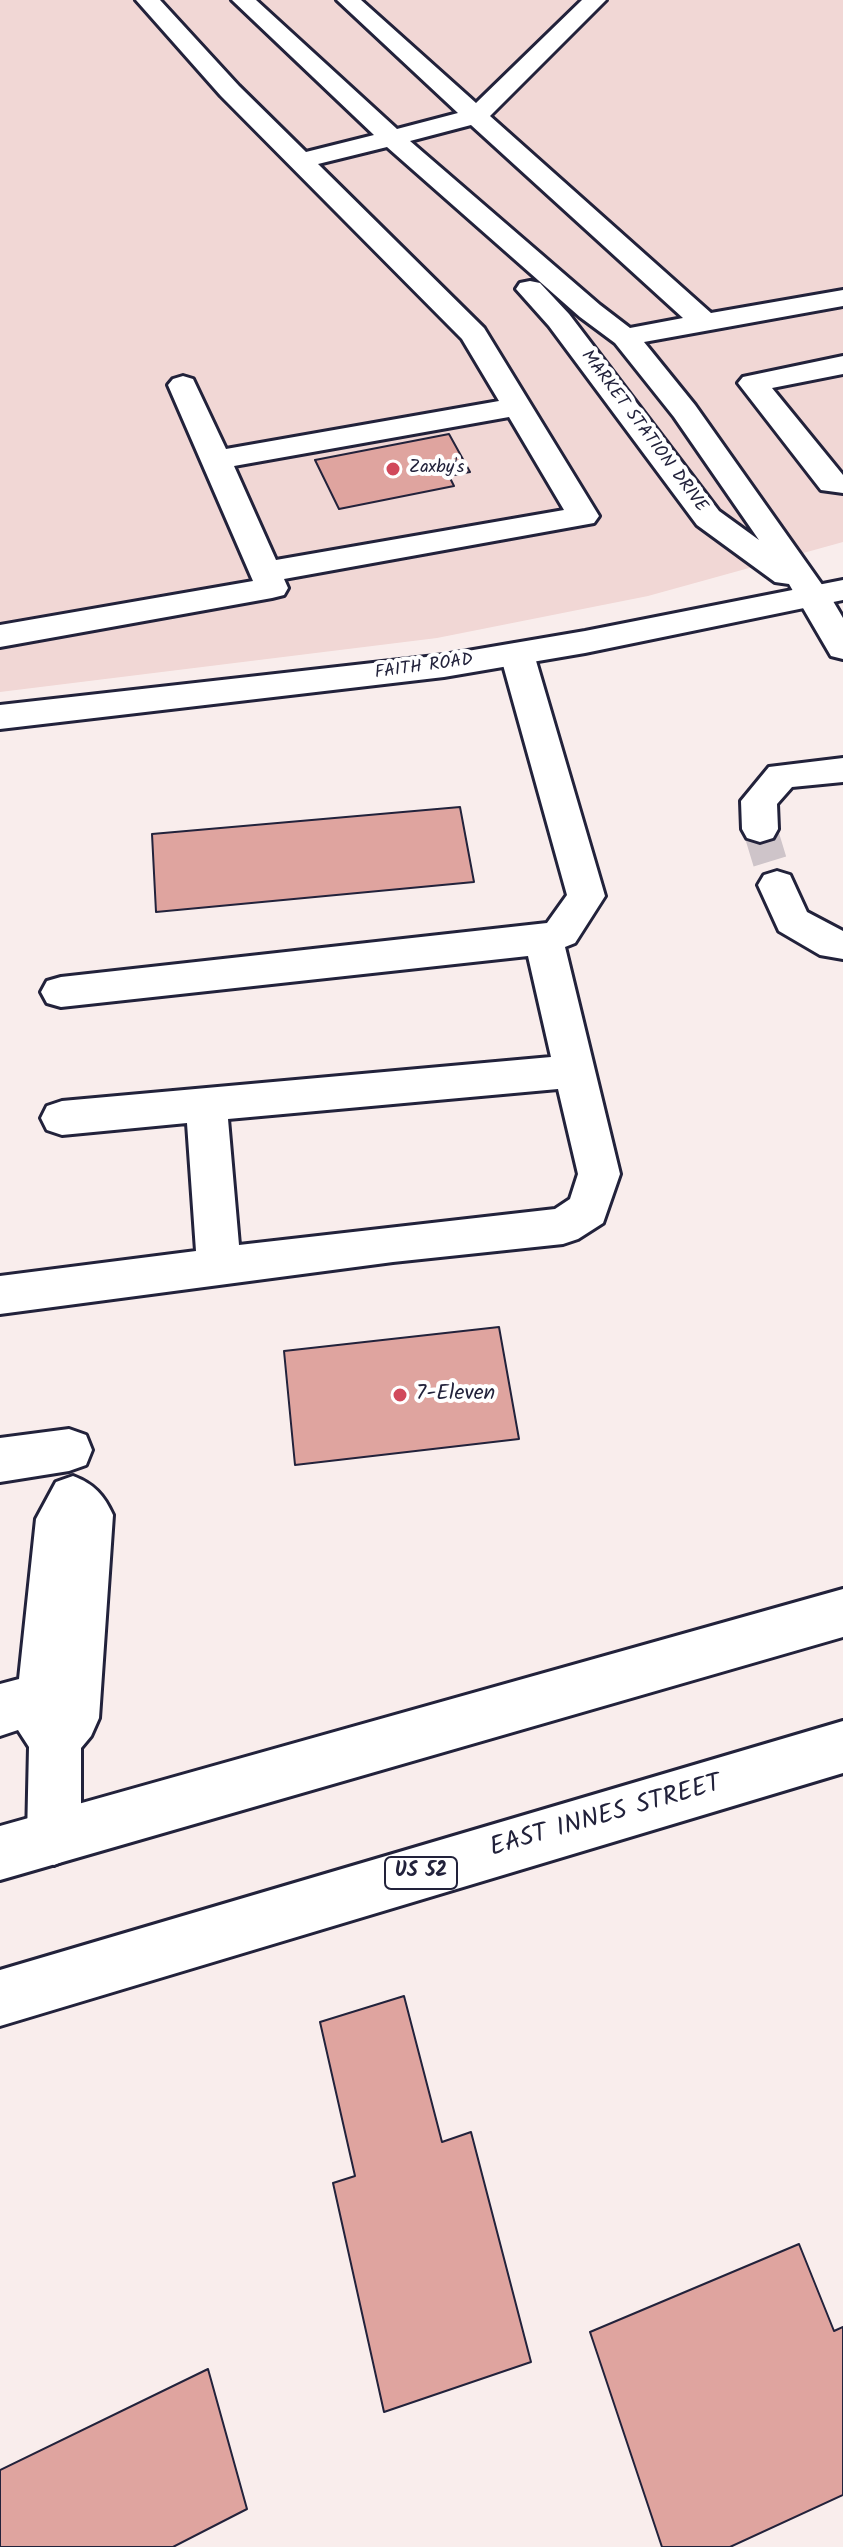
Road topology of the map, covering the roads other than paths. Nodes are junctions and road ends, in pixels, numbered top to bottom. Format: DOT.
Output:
graph roads {
  1 [pos="147,0"];
  2 [pos="243,0"];
  3 [pos="348,0"];
  4 [pos="595,0"];
  5 [pos="476,116"];
  6 [pos="392,138"];
  7 [pos="301,161"];
  8 [pos="506,236"];
  9 [pos="843,298"];
  10 [pos="746,315"];
  11 [pos="705,323"];
  12 [pos="625,337"];
  13 [pos="843,365"];
  14 [pos="797,374"];
  15 [pos="183,385"];
  16 [pos="517,407"];
  17 [pos="216,460"];
  18 [pos="843,484"];
  19 [pos="265,572"];
  20 [pos="829,593"];
  21 [pos="0,636"];
  22 [pos="843,648"];
  23 [pos="517,654"];
  24 [pos="0,717"];
  25 [pos="843,770"];
  26 [pos="760,829"];
  27 [pos="777,885"];
  28 [pos="544,940"];
  29 [pos="843,945"];
  30 [pos="61,992"];
  31 [pos="574,1071"];
  32 [pos="206,1105"];
  33 [pos="62,1118"];
  34 [pos="219,1267"];
  35 [pos="0,1295"];
  36 [pos="69,1450"];
  37 [pos="0,1460"];
  38 [pos="843,1613"];
  39 [pos="32,1715"];
  40 [pos="843,1747"];
  41 [pos="54,1838"];
  42 [pos="0,1853"];
  43 [pos="0,1998"];
  1 -- 7 [label="street"];
  2 -- 6 [label="street, MARKET STATION DRIVE"];
  3 -- 5 [label="street"];
  4 -- 5 [label="street"];
  5 -- 6 [label="street"];
  5 -- 11 [label="street"];
  6 -- 7 [label="street"];
  6 -- 8 [label="street, MARKET STATION DRIVE"];
  7 -- 16 [label="street"];
  8 -- 12 [label="street, MARKET STATION DRIVE"];
  8 -- 20 [label="street, MARKET STATION DRIVE"];
  9 -- 10 [label="street"];
  10 -- 11 [label="street"];
  10 -- 14 [label="street"];
  11 -- 12 [label="street"];
  12 -- 20 [label="street, MARKET STATION DRIVE"];
  13 -- 14 [label="street"];
  14 -- 18 [label="street"];
  15 -- 17 [label="street"];
  16 -- 17 [label="street"];
  16 -- 19 [label="street"];
  17 -- 19 [label="street"];
  19 -- 21 [label="street"];
  20 -- 22 [label="street, MARKET STATION DRIVE"];
  20 -- 23 [label="street, FAITH ROAD"];
  23 -- 24 [label="street, FAITH ROAD"];
  23 -- 28 [label="street"];
  25 -- 26 [label="street"];
  27 -- 29 [label="street"];
  28 -- 30 [label="street"];
  28 -- 31 [label="street"];
  31 -- 32 [label="street"];
  31 -- 34 [label="street"];
  32 -- 33 [label="street"];
  32 -- 34 [label="street"];
  34 -- 35 [label="street"];
  36 -- 37 [label="street"];
  38 -- 41 [label="street"];
  39 -- 41 [label="street"];
  40 -- 43 [label="street, EAST INNES STREET / US 52"];
  41 -- 42 [label="street"];
}
